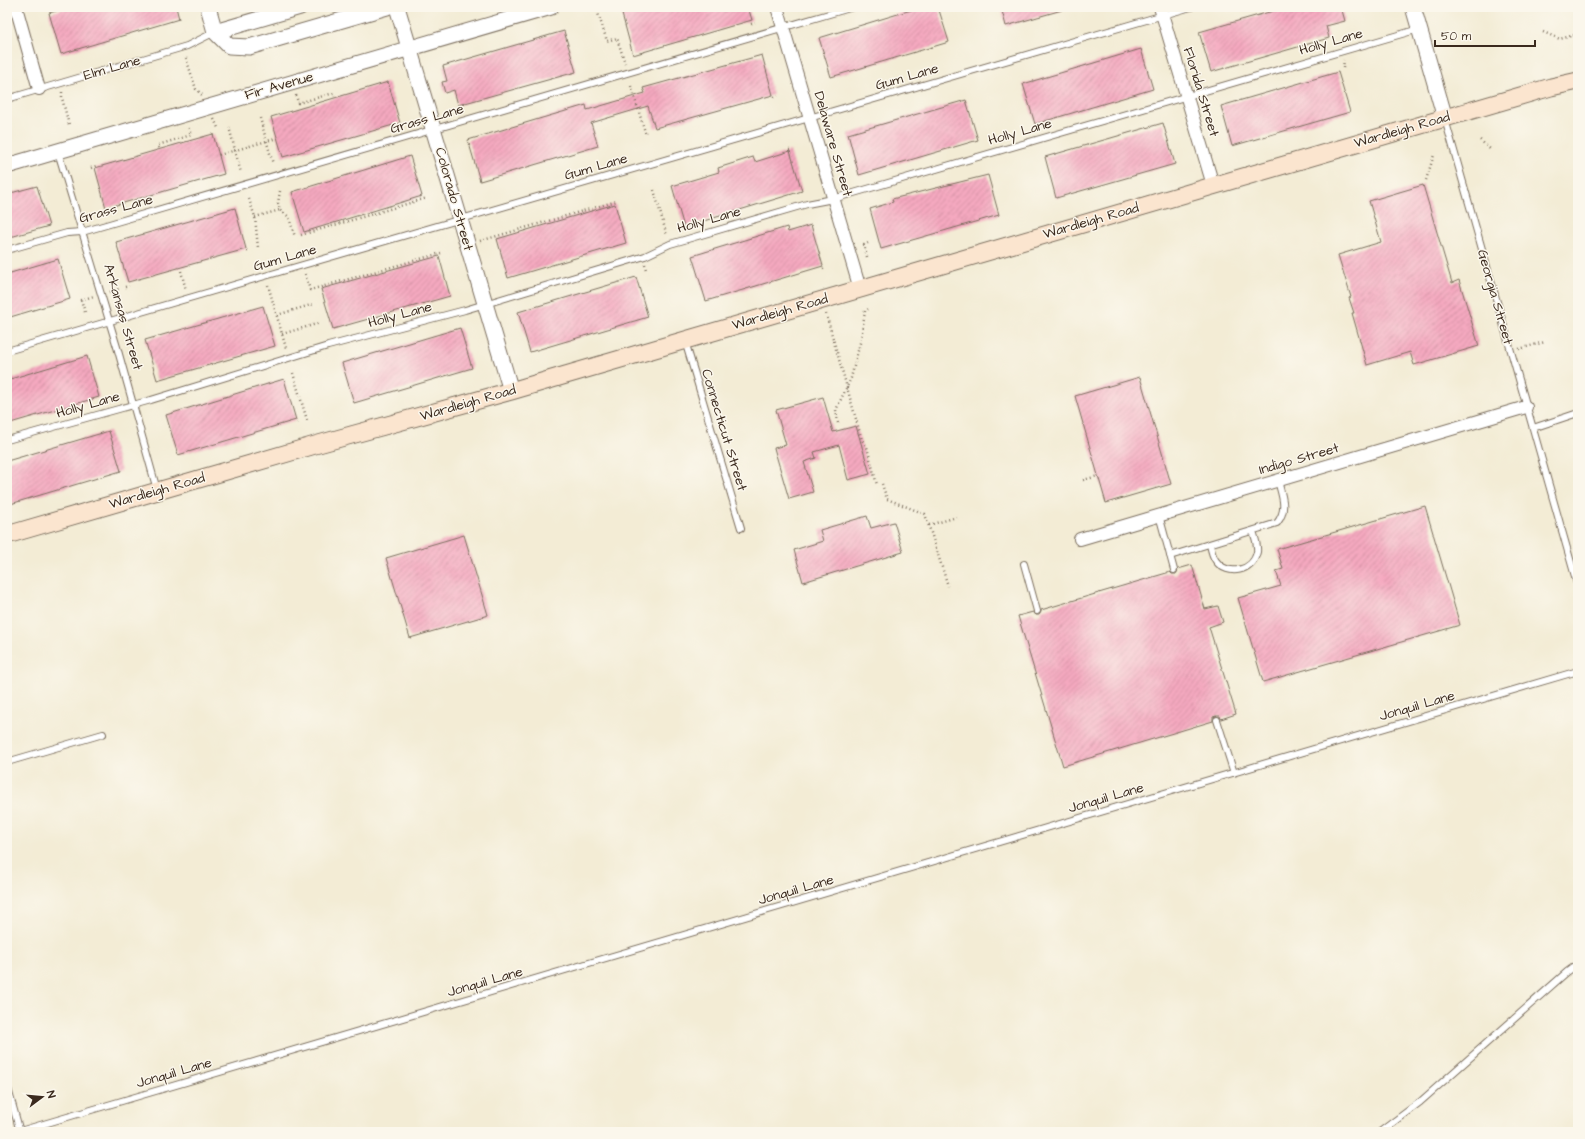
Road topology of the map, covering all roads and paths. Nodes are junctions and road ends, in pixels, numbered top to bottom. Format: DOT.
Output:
graph roads {
  1 [pos="208,7"];
  2 [pos="300,7"];
  3 [pos="387,7"];
  4 [pos="397,7"];
  5 [pos="551,7"];
  6 [pos="596,7"];
  7 [pos="777,7"];
  8 [pos="853,7"];
  9 [pos="1191,7"];
  10 [pos="1413,7"];
  11 [pos="15,9"];
  12 [pos="1161,11"];
  13 [pos="755,23"];
  14 [pos="751,24"];
  15 [pos="783,27"];
  16 [pos="1419,29"];
  17 [pos="215,32"];
  18 [pos="1543,32"];
  19 [pos="1578,34"];
  20 [pos="409,48"];
  21 [pos="186,58"];
  22 [pos="624,62"];
  23 [pos="1578,74"];
  24 [pos="1578,81"];
  25 [pos="631,86"];
  26 [pos="1551,87"];
  27 [pos="39,89"];
  28 [pos="196,90"];
  29 [pos="335,96"];
  30 [pos="778,96"];
  31 [pos="1186,96"];
  32 [pos="774,97"];
  33 [pos="62,98"];
  34 [pos="7,99"];
  35 [pos="298,103"];
  36 [pos="260,118"];
  37 [pos="810,118"];
  38 [pos="1445,118"];
  39 [pos="69,124"];
  40 [pos="229,128"];
  41 [pos="433,129"];
  42 [pos="646,134"];
  43 [pos="191,135"];
  44 [pos="277,138"];
  45 [pos="1480,140"];
  46 [pos="266,141"];
  47 [pos="159,148"];
  48 [pos="1490,149"];
  49 [pos="235,150"];
  50 [pos="58,152"];
  51 [pos="219,155"];
  52 [pos="1434,155"];
  53 [pos="273,164"];
  54 [pos="7,166"];
  55 [pos="96,166"];
  56 [pos="91,168"];
  57 [pos="241,173"];
  58 [pos="1426,180"];
  59 [pos="1213,185"];
  60 [pos="654,190"];
  61 [pos="280,191"];
  62 [pos="427,198"];
  63 [pos="833,199"];
  64 [pos="249,200"];
  65 [pos="617,201"];
  66 [pos="280,210"];
  67 [pos="255,217"];
  68 [pos="460,219"];
  69 [pos="82,232"];
  70 [pos="301,235"];
  71 [pos="295,237"];
  72 [pos="667,237"];
  73 [pos="475,242"];
  74 [pos="868,243"];
  75 [pos="258,248"];
  76 [pos="7,250"];
  77 [pos="442,253"];
  78 [pos="867,257"];
  79 [pos="181,271"];
  80 [pos="305,273"];
  81 [pos="268,285"];
  82 [pos="129,286"];
  83 [pos="125,287"];
  84 [pos="860,289"];
  85 [pos="189,298"];
  86 [pos="314,304"];
  87 [pos="484,304"];
  88 [pos="868,309"];
  89 [pos="825,314"];
  90 [pos="277,315"];
  91 [pos="109,321"];
  92 [pos="320,323"];
  93 [pos="282,334"];
  94 [pos="685,340"];
  95 [pos="286,348"];
  96 [pos="7,351"];
  97 [pos="293,374"];
  98 [pos="847,386"];
  99 [pos="511,391"];
  100 [pos="132,405"];
  101 [pos="1526,407"];
  102 [pos="1578,414"];
  103 [pos="307,420"];
  104 [pos="300,422"];
  105 [pos="296,423"];
  106 [pos="838,423"];
  107 [pos="1532,428"];
  108 [pos="7,440"];
  109 [pos="1098,476"];
  110 [pos="1083,480"];
  111 [pos="1278,481"];
  112 [pos="882,484"];
  113 [pos="877,485"];
  114 [pos="157,491"];
  115 [pos="1159,515"];
  116 [pos="957,517"];
  117 [pos="929,525"];
  118 [pos="741,528"];
  119 [pos="1253,531"];
  120 [pos="7,535"];
  121 [pos="1080,539"];
  122 [pos="1210,544"];
  123 [pos="1170,556"];
  124 [pos="1024,564"];
  125 [pos="1174,570"];
  126 [pos="948,586"];
  127 [pos="1578,587"];
  128 [pos="1037,611"];
  129 [pos="1578,671"];
  130 [pos="1217,720"];
  131 [pos="102,734"];
  132 [pos="7,762"];
  133 [pos="1234,773"];
  134 [pos="1578,964"];
  135 [pos="7,1085"];
  136 [pos="20,1132"];
  137 [pos="1380,1132"];
  1 -- 17 [label="street"];
  2 -- 17 [label="street, Elm Lane"];
  3 -- 17 [label="street"];
  4 -- 20 [label="street, Colorado Street"];
  5 -- 20 [label="street, Fir Avenue"];
  6 -- 22 [label="path"];
  7 -- 15 [label="street, Delaware Street"];
  8 -- 15 [label="lane, Grass Lane"];
  9 -- 12 [label="lane, Gum Lane"];
  10 -- 16 [label="street, Georgia Street"];
  11 -- 27 [label="street"];
  12 -- 31 [label="street, Florida Street"];
  12 -- 37 [label="lane, Gum Lane"];
  13 -- 14 [label="path"];
  15 -- 37 [label="street, Delaware Street"];
  15 -- 41 [label="lane, Grass Lane"];
  16 -- 31 [label="lane, Holly Lane"];
  16 -- 38 [label="street, Georgia Street"];
  17 -- 27 [label="lane, Elm Lane"];
  18 -- 19 [label="path"];
  20 -- 41 [label="street, Colorado Street"];
  20 -- 50 [label="street, Fir Avenue"];
  21 -- 28 [label="path"];
  23 -- 26 [label="main road, Wardleigh Road"];
  24 -- 26 [label="main road, Wardleigh Road"];
  25 -- 42 [label="path"];
  26 -- 38 [label="main road, Wardleigh Road"];
  27 -- 34 [label="lane, Elm Lane"];
  29 -- 35 [label="path"];
  30 -- 32 [label="path"];
  31 -- 59 [label="street, Florida Street"];
  31 -- 63 [label="lane, Holly Lane"];
  33 -- 39 [label="path"];
  36 -- 46 [label="path"];
  37 -- 63 [label="street, Delaware Street"];
  37 -- 68 [label="lane, Gum Lane"];
  38 -- 59 [label="main road, Wardleigh Road"];
  38 -- 101 [label="lane, Georgia Street"];
  40 -- 49 [label="path"];
  41 -- 68 [label="street, Colorado Street"];
  41 -- 69 [label="lane, Grass Lane"];
  43 -- 47 [label="path"];
  44 -- 46 [label="path"];
  45 -- 48 [label="path"];
  46 -- 49 [label="path"];
  46 -- 53 [label="path"];
  49 -- 51 [label="path"];
  49 -- 57 [label="path"];
  50 -- 54 [label="street, Fir Avenue"];
  50 -- 69 [label="lane, Arkansas Street"];
  52 -- 58 [label="path"];
  55 -- 56 [label="path"];
  59 -- 84 [label="main road, Wardleigh Road"];
  60 -- 72 [label="path"];
  61 -- 66 [label="path"];
  62 -- 70 [label="path"];
  63 -- 84 [label="street, Delaware Street"];
  63 -- 87 [label="lane, Holly Lane"];
  64 -- 67 [label="path"];
  65 -- 73 [label="path"];
  66 -- 67 [label="path"];
  66 -- 71 [label="path"];
  67 -- 75 [label="path"];
  68 -- 85 [label="lane, Gum Lane"];
  68 -- 87 [label="street, Colorado Street"];
  69 -- 76 [label="lane, Grass Lane"];
  69 -- 91 [label="lane, Arkansas Street"];
  74 -- 78 [label="path"];
  77 -- 80 [label="path"];
  79 -- 85 [label="path"];
  81 -- 90 [label="path"];
  82 -- 83 [label="path"];
  84 -- 94 [label="main road, Wardleigh Road"];
  85 -- 91 [label="lane, Gum Lane"];
  86 -- 90 [label="path"];
  87 -- 99 [label="street, Colorado Street"];
  87 -- 100 [label="lane, Holly Lane"];
  88 -- 98 [label="path"];
  89 -- 98 [label="path"];
  90 -- 93 [label="path"];
  91 -- 96 [label="lane, Gum Lane"];
  91 -- 100 [label="lane, Arkansas Street"];
  92 -- 93 [label="path"];
  93 -- 95 [label="path"];
  94 -- 99 [label="main road, Wardleigh Road"];
  94 -- 118 [label="lane, Connecticut Street"];
  97 -- 103 [label="path"];
  98 -- 106 [label="path"];
  98 -- 113 [label="path"];
  99 -- 114 [label="main road, Wardleigh Road"];
  100 -- 108 [label="lane, Holly Lane"];
  100 -- 114 [label="lane, Arkansas Street"];
  101 -- 107 [label="lane, Georgia Street"];
  101 -- 111 [label="street, Indigo Street"];
  102 -- 107 [label="lane"];
  104 -- 105 [label="path"];
  107 -- 127 [label="lane, Georgia Street"];
  109 -- 110 [label="path"];
  111 -- 115 [label="street, Indigo Street"];
  111 -- 119 [label="lane"];
  112 -- 117 [label="path"];
  114 -- 120 [label="main road, Wardleigh Road"];
  115 -- 121 [label="street, Indigo Street"];
  115 -- 123 [label="lane"];
  116 -- 117 [label="path"];
  117 -- 126 [label="path"];
  119 -- 122 [label="lane"];
  119 -- 122 [label="lane"];
  122 -- 123 [label="lane"];
  123 -- 125 [label="lane"];
  124 -- 128 [label="lane"];
  129 -- 133 [label="lane, Jonquil Lane"];
  130 -- 133 [label="lane"];
  131 -- 132 [label="lane"];
  133 -- 136 [label="lane, Jonquil Lane"];
  134 -- 137 [label="lane"];
  135 -- 136 [label="lane"];
}
